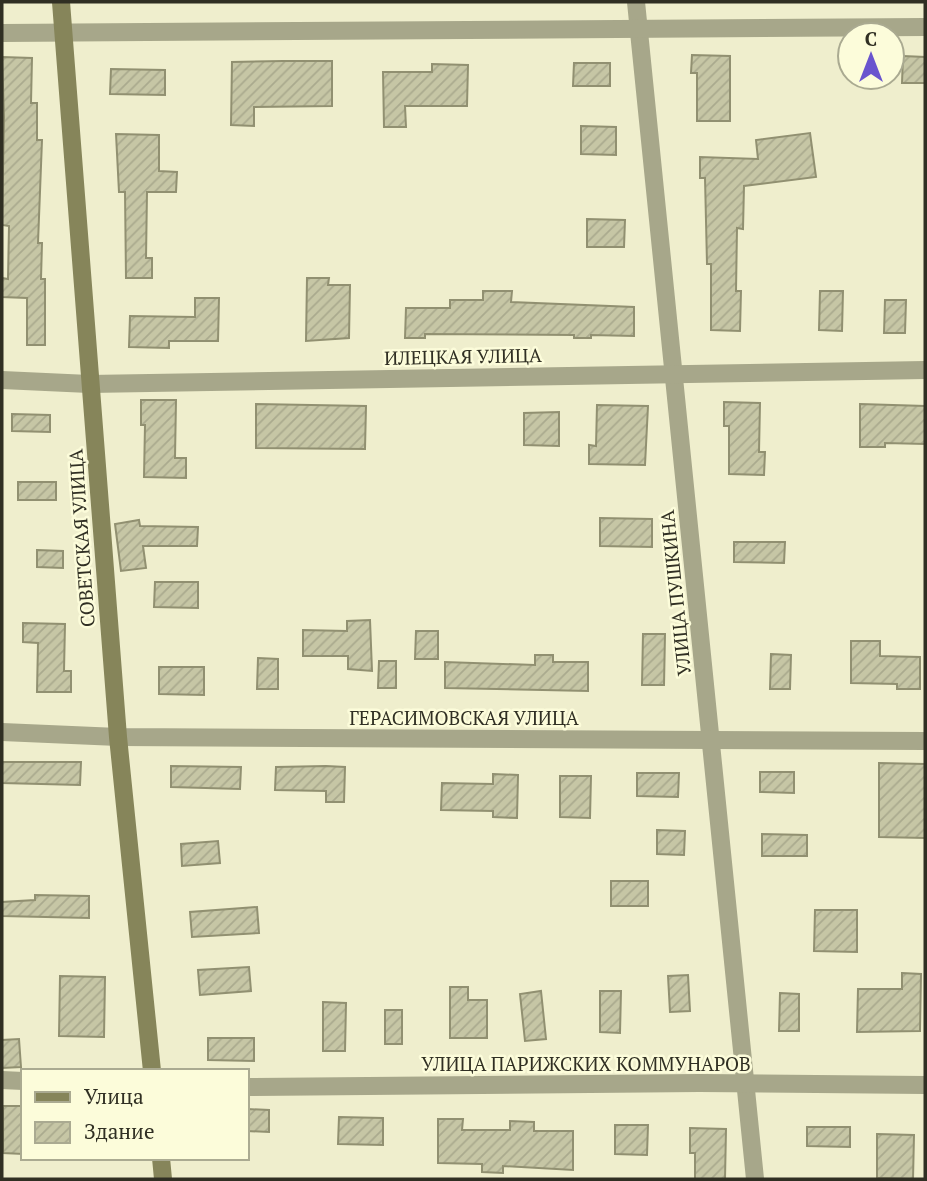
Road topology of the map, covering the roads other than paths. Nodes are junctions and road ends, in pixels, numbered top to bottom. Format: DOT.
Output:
graph roads {
  1 [pos="61,2"];
  2 [pos="636,2"];
  3 [pos="925,27"];
  4 [pos="639,28"];
  5 [pos="62,32"];
  6 [pos="2,33"];
  7 [pos="925,370"];
  8 [pos="673,373"];
  9 [pos="2,380"];
  10 [pos="89,384"];
  11 [pos="2,732"];
  12 [pos="118,737"];
  13 [pos="711,739"];
  14 [pos="925,741"];
  15 [pos="152,1069"];
  16 [pos="2,1080"];
  17 [pos="21,1081"];
  18 [pos="744,1083"];
  19 [pos="925,1086"];
  20 [pos="248,1087"];
  21 [pos="161,1160"];
  22 [pos="163,1179"];
  23 [pos="755,1179"];
  1 -- 5 [label="street, СОВЕТСКАЯ УЛИЦА"];
  2 -- 4 [label="street, УЛИЦА ПУШКИНА"];
  3 -- 4 [label="street"];
  4 -- 5 [label="street"];
  4 -- 8 [label="street, УЛИЦА ПУШКИНА"];
  5 -- 6 [label="street"];
  5 -- 10 [label="street, СОВЕТСКАЯ УЛИЦА"];
  7 -- 8 [label="street, ИЛЕЦКАЯ УЛИЦА"];
  8 -- 10 [label="street, ИЛЕЦКАЯ УЛИЦА"];
  8 -- 13 [label="street, УЛИЦА ПУШКИНА"];
  9 -- 10 [label="street, ИЛЕЦКАЯ УЛИЦА"];
  10 -- 12 [label="street, СОВЕТСКАЯ УЛИЦА"];
  11 -- 12 [label="street, ГЕРАСИМОВСКАЯ УЛИЦА"];
  12 -- 13 [label="street, ГЕРАСИМОВСКАЯ УЛИЦА"];
  12 -- 15 [label="street, СОВЕТСКАЯ УЛИЦА"];
  13 -- 14 [label="street, ГЕРАСИМОВСКАЯ УЛИЦА"];
  13 -- 18 [label="street, УЛИЦА ПУШКИНА"];
  16 -- 17 [label="street"];
  18 -- 19 [label="street, УЛИЦА ПАРИЖСКИХ КОММУНАРОВ"];
  18 -- 20 [label="street, УЛИЦА ПАРИЖСКИХ КОММУНАРОВ"];
  18 -- 23 [label="street, УЛИЦА ПУШКИНА"];
  21 -- 22 [label="street"];
}
